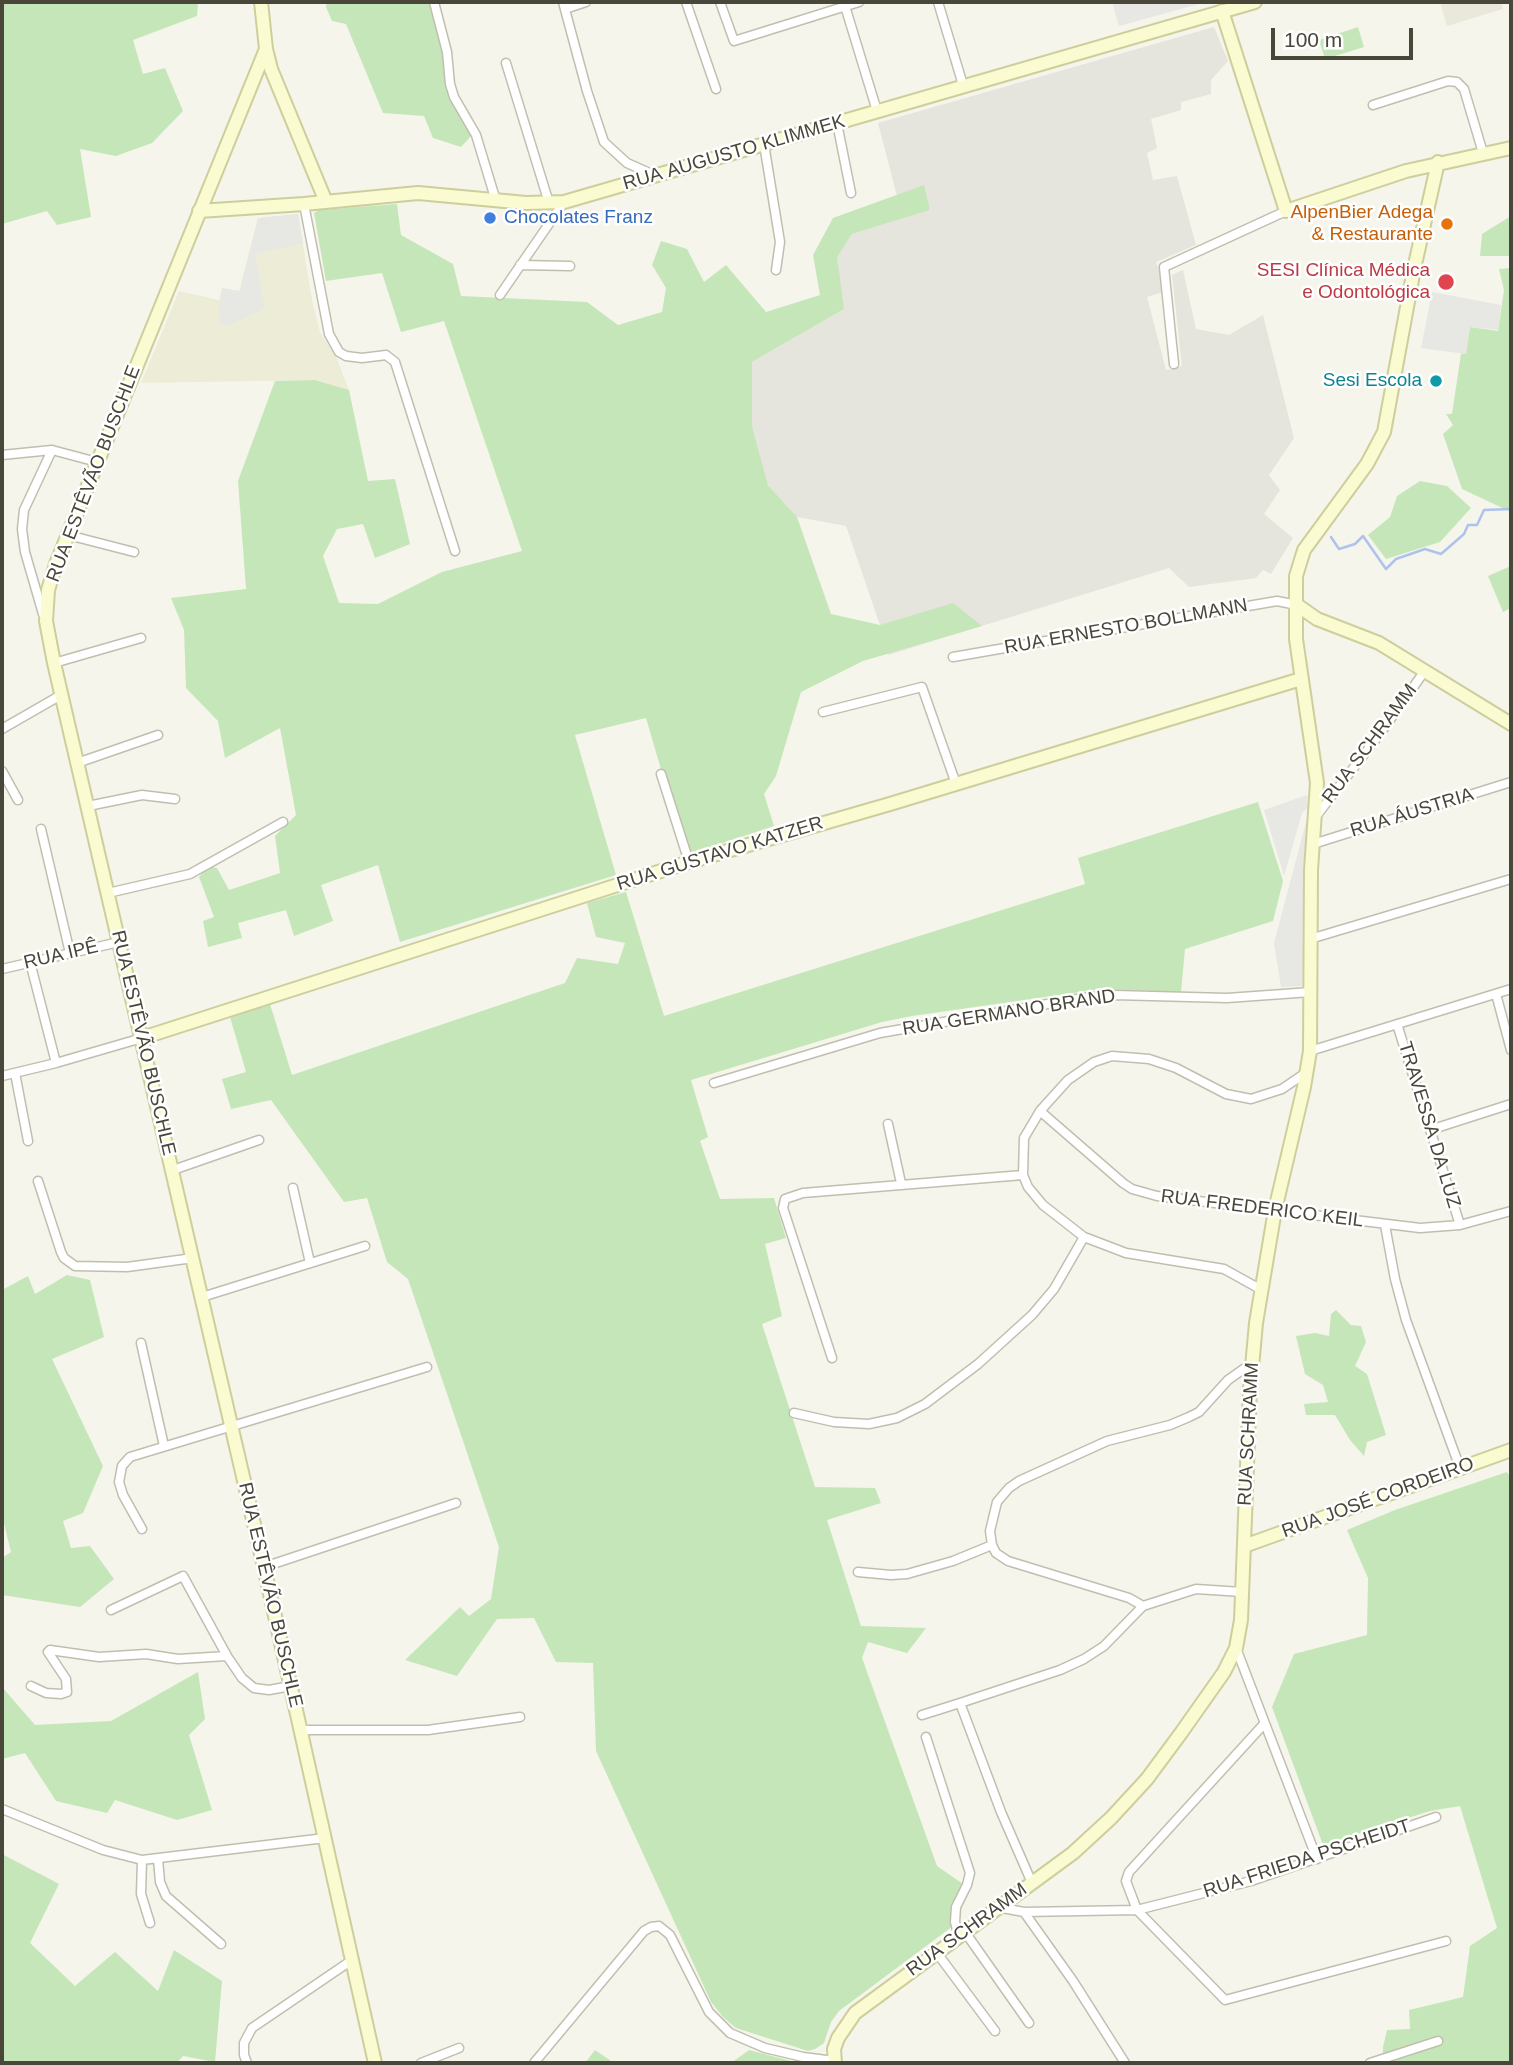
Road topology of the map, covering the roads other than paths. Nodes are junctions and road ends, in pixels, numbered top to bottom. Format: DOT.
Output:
graph roads {
  1 [pos="261,2"];
  2 [pos="434,2"];
  3 [pos="586,2"];
  4 [pos="687,2"];
  5 [pos="719,2"];
  6 [pos="859,2"];
  7 [pos="938,2"];
  8 [pos="1255,2"];
  9 [pos="564,5"];
  10 [pos="845,6"];
  11 [pos="1221,7"];
  12 [pos="266,49"];
  13 [pos="506,63"];
  14 [pos="276,82"];
  15 [pos="251,85"];
  16 [pos="963,85"];
  17 [pos="716,89"];
  18 [pos="1373,105"];
  19 [pos="877,111"];
  20 [pos="837,123"];
  21 [pos="764,144"];
  22 [pos="1511,148"];
  23 [pos="1483,153"];
  24 [pos="1438,162"];
  25 [pos="657,176"];
  26 [pos="851,193"];
  27 [pos="495,201"];
  28 [pos="326,202"];
  29 [pos="564,202"];
  30 [pos="548,203"];
  31 [pos="304,204"];
  32 [pos="200,211"];
  33 [pos="1286,211"];
  34 [pos="520,265"];
  35 [pos="570,266"];
  36 [pos="775,270"];
  37 [pos="500,295"];
  38 [pos="1174,364"];
  39 [pos="52,450"];
  40 [pos="2,455"];
  41 [pos="97,462"];
  42 [pos="68,536"];
  43 [pos="455,551"];
  44 [pos="134,552"];
  45 [pos="1297,605"];
  46 [pos="46,621"];
  47 [pos="141,638"];
  48 [pos="953,657"];
  49 [pos="54,663"];
  50 [pos="1424,672"];
  51 [pos="1301,679"];
  52 [pos="61,695"];
  53 [pos="823,712"];
  54 [pos="1511,724"];
  55 [pos="2,729"];
  56 [pos="158,735"];
  57 [pos="77,763"];
  58 [pos="2,771"];
  59 [pos="662,774"];
  60 [pos="1511,782"];
  61 [pos="956,784"];
  62 [pos="175,799"];
  63 [pos="18,800"];
  64 [pos="88,806"];
  65 [pos="1316,816"];
  66 [pos="283,822"];
  67 [pos="41,829"];
  68 [pos="1313,844"];
  69 [pos="689,862"];
  70 [pos="1511,879"];
  71 [pos="108,893"];
  72 [pos="1310,939"];
  73 [pos="119,942"];
  74 [pos="70,953"];
  75 [pos="30,962"];
  76 [pos="2,969"];
  77 [pos="1511,989"];
  78 [pos="1311,992"];
  79 [pos="1496,994"];
  80 [pos="1397,1024"];
  81 [pos="142,1038"];
  82 [pos="1511,1049"];
  83 [pos="1310,1051"];
  84 [pos="56,1063"];
  85 [pos="1307,1072"];
  86 [pos="15,1073"];
  87 [pos="2,1076"];
  88 [pos="714,1083"];
  89 [pos="1511,1104"];
  90 [pos="1040,1111"];
  91 [pos="888,1124"];
  92 [pos="1430,1130"];
  93 [pos="260,1140"];
  94 [pos="28,1141"];
  95 [pos="173,1170"];
  96 [pos="1023,1175"];
  97 [pos="38,1181"];
  98 [pos="901,1183"];
  99 [pos="293,1188"];
  100 [pos="1275,1210"];
  101 [pos="1511,1211"];
  102 [pos="1385,1225"];
  103 [pos="1460,1225"];
  104 [pos="1084,1237"];
  105 [pos="365,1246"];
  106 [pos="193,1258"];
  107 [pos="310,1263"];
  108 [pos="1260,1289"];
  109 [pos="202,1297"];
  110 [pos="141,1343"];
  111 [pos="832,1358"];
  112 [pos="1252,1363"];
  113 [pos="427,1367"];
  114 [pos="794,1413"];
  115 [pos="232,1427"];
  116 [pos="164,1446"];
  117 [pos="1511,1450"];
  118 [pos="1460,1468"];
  119 [pos="456,1503"];
  120 [pos="142,1529"];
  121 [pos="992,1545"];
  122 [pos="1244,1546"];
  123 [pos="264,1567"];
  124 [pos="858,1572"];
  125 [pos="1242,1592"];
  126 [pos="1143,1606"];
  127 [pos="111,1610"];
  128 [pos="1236,1648"];
  129 [pos="227,1656"];
  130 [pos="31,1686"];
  131 [pos="290,1686"];
  132 [pos="960,1703"];
  133 [pos="922,1715"];
  134 [pos="520,1717"];
  135 [pos="1264,1724"];
  136 [pos="300,1730"];
  137 [pos="926,1737"];
  138 [pos="2,1809"];
  139 [pos="1436,1817"];
  140 [pos="325,1838"];
  141 [pos="158,1859"];
  142 [pos="1317,1859"];
  143 [pos="142,1860"];
  144 [pos="1032,1883"];
  145 [pos="997,1908"];
  146 [pos="1137,1910"];
  147 [pos="1024,1912"];
  148 [pos="150,1923"];
  149 [pos="962,1934"];
  150 [pos="1446,1941"];
  151 [pos="221,1944"];
  152 [pos="937,1953"];
  153 [pos="352,1960"];
  154 [pos="1029,2023"];
  155 [pos="995,2031"];
  156 [pos="1438,2040"];
  157 [pos="459,2048"];
  158 [pos="834,2062"];
  159 [pos="247,2063"];
  160 [pos="376,2063"];
  161 [pos="421,2063"];
  162 [pos="534,2063"];
  163 [pos="1125,2063"];
  164 [pos="1370,2063"];
  1 -- 12 [label="street"];
  2 -- 27 [label="street"];
  3 -- 9 [label="street"];
  4 -- 17 [label="street"];
  5 -- 10 [label="street"];
  6 -- 10 [label="street"];
  7 -- 16 [label="street"];
  8 -- 11 [label="street, RUA AUGUSTO KLIMMEK"];
  9 -- 25 [label="street"];
  10 -- 19 [label="street"];
  11 -- 16 [label="street, RUA AUGUSTO KLIMMEK"];
  11 -- 33 [label="street"];
  12 -- 14 [label="street"];
  12 -- 15 [label="street, RUA ESTÊVÃO BUSCHLE"];
  13 -- 30 [label="street"];
  14 -- 15 [label="street"];
  14 -- 28 [label="street"];
  15 -- 32 [label="street, RUA ESTÊVÃO BUSCHLE"];
  16 -- 19 [label="street, RUA AUGUSTO KLIMMEK"];
  18 -- 23 [label="street"];
  19 -- 20 [label="street, RUA AUGUSTO KLIMMEK"];
  20 -- 21 [label="street, RUA AUGUSTO KLIMMEK"];
  20 -- 26 [label="street"];
  21 -- 25 [label="street, RUA AUGUSTO KLIMMEK"];
  21 -- 36 [label="street"];
  22 -- 23 [label="street"];
  23 -- 24 [label="street"];
  24 -- 33 [label="street"];
  24 -- 45 [label="street"];
  25 -- 29 [label="street, RUA AUGUSTO KLIMMEK"];
  27 -- 28 [label="street, RUA AUGUSTO KLIMMEK"];
  27 -- 30 [label="street, RUA AUGUSTO KLIMMEK"];
  28 -- 31 [label="street, RUA AUGUSTO KLIMMEK"];
  29 -- 30 [label="street, RUA AUGUSTO KLIMMEK"];
  29 -- 34 [label="street"];
  31 -- 32 [label="street, RUA AUGUSTO KLIMMEK"];
  31 -- 43 [label="street"];
  32 -- 41 [label="street, RUA ESTÊVÃO BUSCHLE"];
  33 -- 38 [label="street"];
  34 -- 35 [label="street"];
  34 -- 37 [label="street"];
  39 -- 40 [label="street"];
  39 -- 41 [label="street"];
  39 -- 46 [label="street"];
  41 -- 42 [label="street, RUA ESTÊVÃO BUSCHLE"];
  42 -- 44 [label="street"];
  42 -- 46 [label="street, RUA ESTÊVÃO BUSCHLE"];
  45 -- 48 [label="street, RUA ERNESTO BOLLMANN"];
  45 -- 50 [label="street"];
  45 -- 51 [label="street"];
  46 -- 49 [label="street, RUA ESTÊVÃO BUSCHLE"];
  47 -- 49 [label="street"];
  49 -- 52 [label="street, RUA ESTÊVÃO BUSCHLE"];
  50 -- 54 [label="street"];
  50 -- 65 [label="street, RUA SCHRAMM"];
  51 -- 61 [label="street, RUA GUSTAVO KATZER"];
  51 -- 65 [label="street"];
  52 -- 55 [label="street"];
  52 -- 57 [label="street, RUA ESTÊVÃO BUSCHLE"];
  53 -- 61 [label="street"];
  56 -- 57 [label="street"];
  57 -- 64 [label="street, RUA ESTÊVÃO BUSCHLE"];
  58 -- 63 [label="street"];
  59 -- 69 [label="street"];
  60 -- 68 [label="street, RUA ÁUSTRIA"];
  61 -- 69 [label="street, RUA GUSTAVO KATZER"];
  62 -- 64 [label="street"];
  64 -- 71 [label="street, RUA ESTÊVÃO BUSCHLE"];
  65 -- 68 [label="street, RUA SCHRAMM"];
  66 -- 71 [label="street"];
  67 -- 74 [label="street"];
  68 -- 72 [label="street, RUA SCHRAMM"];
  69 -- 81 [label="street, RUA GUSTAVO KATZER"];
  70 -- 72 [label="street"];
  71 -- 73 [label="street, RUA ESTÊVÃO BUSCHLE"];
  72 -- 78 [label="street, RUA SCHRAMM"];
  73 -- 74 [label="street, RUA IPÊ"];
  73 -- 81 [label="street, RUA ESTÊVÃO BUSCHLE"];
  74 -- 75 [label="street, RUA IPÊ"];
  75 -- 76 [label="street, RUA IPÊ"];
  75 -- 84 [label="street"];
  77 -- 79 [label="street"];
  78 -- 83 [label="street, RUA SCHRAMM"];
  78 -- 88 [label="street, RUA GERMANO BRAND"];
  79 -- 80 [label="street"];
  79 -- 82 [label="street"];
  80 -- 83 [label="street"];
  80 -- 92 [label="street, TRAVESSA DA LUZ"];
  81 -- 84 [label="street"];
  81 -- 95 [label="street, RUA ESTÊVÃO BUSCHLE"];
  83 -- 85 [label="street, RUA SCHRAMM"];
  84 -- 86 [label="street"];
  85 -- 90 [label="street"];
  85 -- 100 [label="street, RUA SCHRAMM"];
  86 -- 87 [label="street"];
  86 -- 94 [label="street"];
  89 -- 92 [label="street"];
  90 -- 96 [label="street"];
  90 -- 100 [label="street, RUA FREDERICO KEIL"];
  91 -- 98 [label="street"];
  92 -- 103 [label="street, TRAVESSA DA LUZ"];
  93 -- 95 [label="street"];
  95 -- 106 [label="street, RUA ESTÊVÃO BUSCHLE"];
  96 -- 98 [label="street"];
  96 -- 104 [label="street"];
  97 -- 106 [label="street"];
  98 -- 111 [label="street"];
  99 -- 107 [label="street"];
  100 -- 102 [label="street, RUA FREDERICO KEIL"];
  100 -- 108 [label="street, RUA SCHRAMM"];
  101 -- 103 [label="street, RUA FREDERICO KEIL"];
  102 -- 103 [label="street, RUA FREDERICO KEIL"];
  102 -- 118 [label="street"];
  104 -- 108 [label="street"];
  104 -- 114 [label="street"];
  105 -- 107 [label="street"];
  106 -- 109 [label="street, RUA ESTÊVÃO BUSCHLE"];
  107 -- 109 [label="street"];
  108 -- 112 [label="street, RUA SCHRAMM"];
  109 -- 115 [label="street, RUA ESTÊVÃO BUSCHLE"];
  110 -- 116 [label="street"];
  112 -- 121 [label="street"];
  112 -- 122 [label="street, RUA SCHRAMM"];
  113 -- 115 [label="street"];
  115 -- 116 [label="street"];
  115 -- 123 [label="street, RUA ESTÊVÃO BUSCHLE"];
  116 -- 120 [label="street"];
  117 -- 118 [label="street, RUA JOSÉ CORDEIRO"];
  118 -- 122 [label="street, RUA JOSÉ CORDEIRO"];
  119 -- 123 [label="street"];
  121 -- 124 [label="street"];
  121 -- 126 [label="street"];
  122 -- 125 [label="street, RUA SCHRAMM"];
  123 -- 131 [label="street, RUA ESTÊVÃO BUSCHLE"];
  125 -- 126 [label="street"];
  125 -- 128 [label="street, RUA SCHRAMM"];
  126 -- 132 [label="street"];
  127 -- 129 [label="street"];
  128 -- 135 [label="street"];
  128 -- 144 [label="street, RUA SCHRAMM"];
  129 -- 130 [label="street"];
  129 -- 131 [label="street"];
  131 -- 136 [label="street, RUA ESTÊVÃO BUSCHLE"];
  132 -- 133 [label="street"];
  132 -- 144 [label="street"];
  134 -- 136 [label="street"];
  135 -- 142 [label="street"];
  135 -- 146 [label="street"];
  136 -- 140 [label="street, RUA ESTÊVÃO BUSCHLE"];
  137 -- 149 [label="street"];
  138 -- 143 [label="street"];
  139 -- 142 [label="street, RUA FRIEDA PSCHEIDT"];
  140 -- 141 [label="street"];
  140 -- 153 [label="street, RUA ESTÊVÃO BUSCHLE"];
  141 -- 143 [label="street"];
  141 -- 151 [label="street"];
  142 -- 146 [label="street, RUA FRIEDA PSCHEIDT"];
  143 -- 148 [label="street"];
  144 -- 145 [label="street, RUA SCHRAMM"];
  145 -- 147 [label="street, RUA FRIEDA PSCHEIDT"];
  145 -- 149 [label="street, RUA SCHRAMM"];
  146 -- 147 [label="street, RUA FRIEDA PSCHEIDT"];
  146 -- 150 [label="street"];
  147 -- 163 [label="street"];
  149 -- 152 [label="street, RUA SCHRAMM"];
  149 -- 154 [label="street"];
  152 -- 155 [label="street"];
  152 -- 158 [label="street, RUA SCHRAMM"];
  153 -- 159 [label="street"];
  153 -- 160 [label="street, RUA ESTÊVÃO BUSCHLE"];
  156 -- 164 [label="street"];
  157 -- 161 [label="street"];
  158 -- 162 [label="street"];
}
